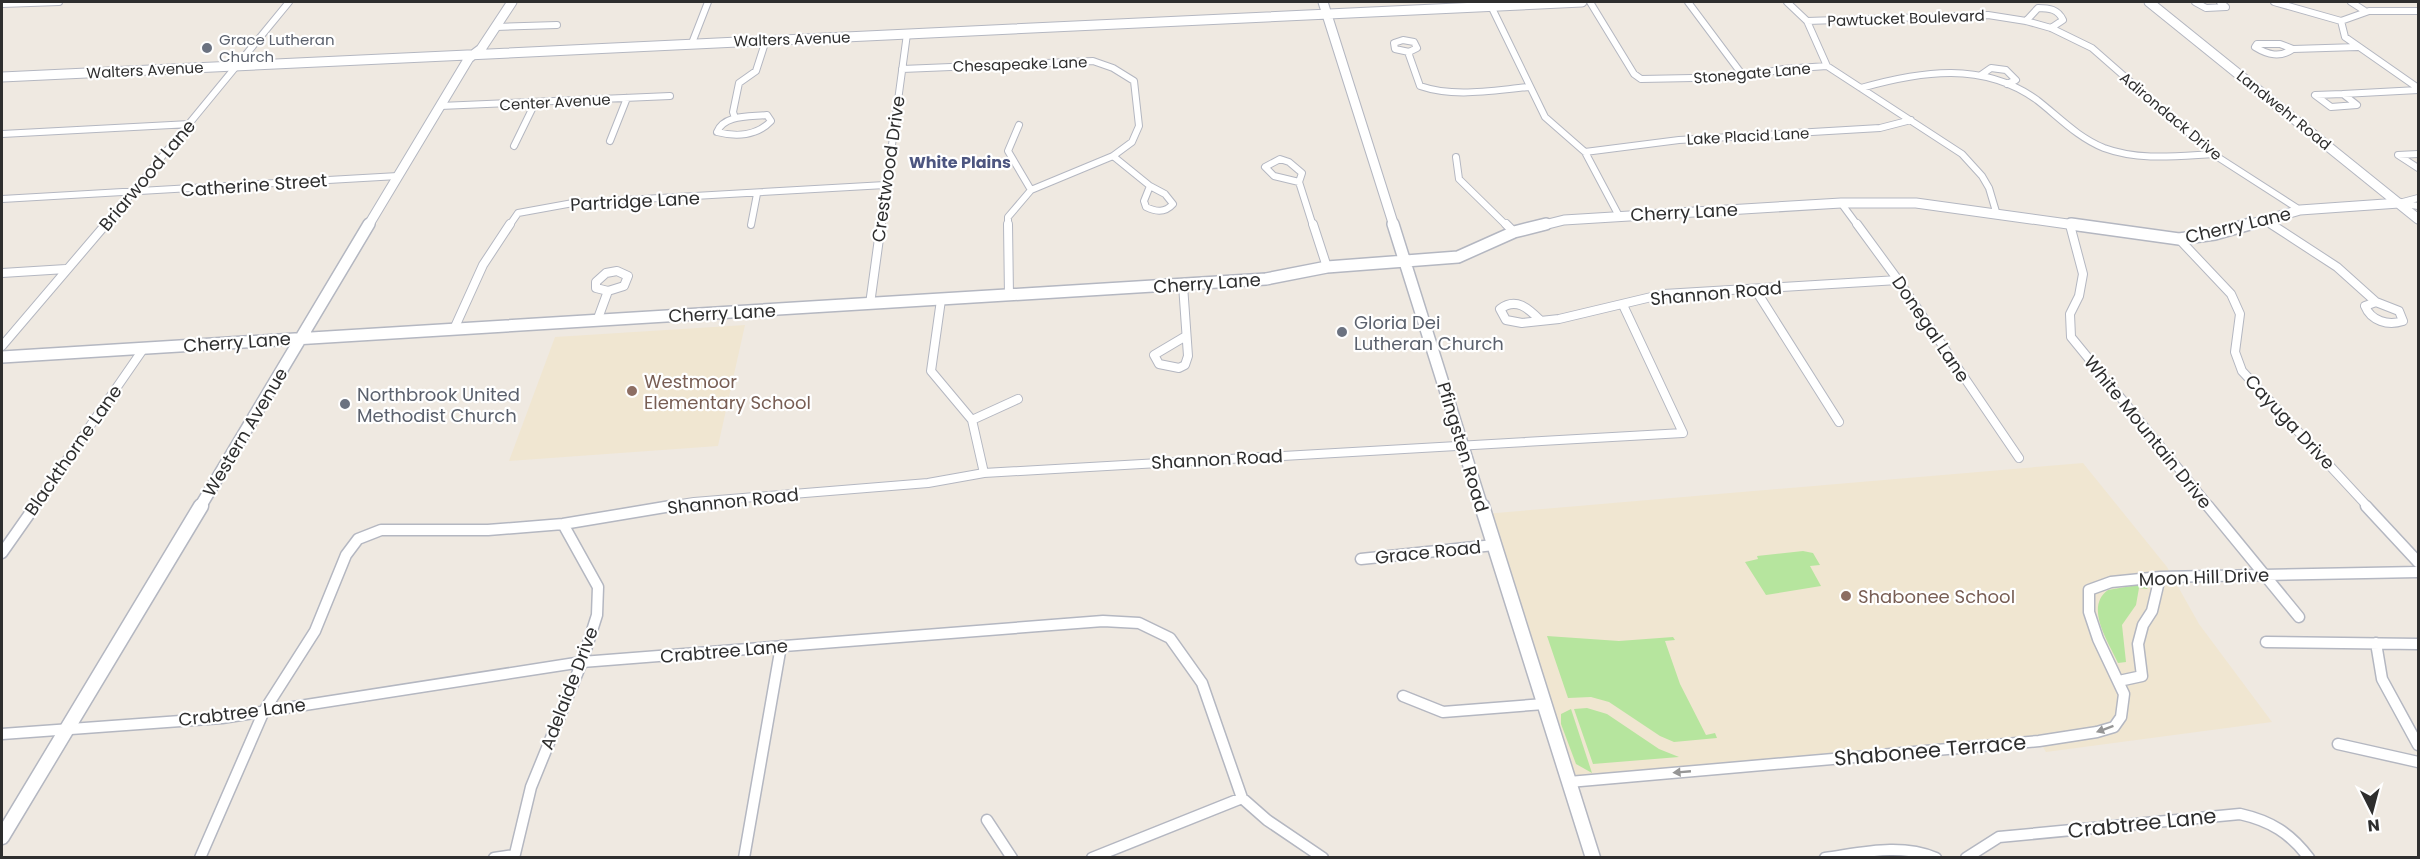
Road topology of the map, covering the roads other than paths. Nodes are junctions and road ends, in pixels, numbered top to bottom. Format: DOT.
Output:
graph roads {
  1 [pos="59,2"];
  2 [pos="289,2"];
  3 [pos="512,2"];
  4 [pos="708,2"];
  5 [pos="1323,2"];
  6 [pos="1582,2"];
  7 [pos="1590,2"];
  8 [pos="1688,2"];
  9 [pos="1787,2"];
  10 [pos="2149,2"];
  11 [pos="2195,2"];
  12 [pos="2220,2"];
  13 [pos="2274,2"];
  14 [pos="2351,2"];
  15 [pos="2,4"];
  16 [pos="1491,6"];
  17 [pos="2365,11"];
  18 [pos="2418,11"];
  19 [pos="1327,14"];
  20 [pos="1808,21"];
  21 [pos="2026,21"];
  22 [pos="2341,21"];
  23 [pos="557,25"];
  24 [pos="2040,25"];
  25 [pos="496,27"];
  26 [pos="2051,28"];
  27 [pos="907,34"];
  28 [pos="766,40"];
  29 [pos="692,43"];
  30 [pos="2358,47"];
  31 [pos="2293,49"];
  32 [pos="1408,52"];
  33 [pos="476,54"];
  34 [pos="236,65"];
  35 [pos="1827,66"];
  36 [pos="902,69"];
  37 [pos="1982,75"];
  38 [pos="1744,77"];
  39 [pos="3,78"];
  40 [pos="2007,84"];
  41 [pos="1530,87"];
  42 [pos="1861,88"];
  43 [pos="2418,89"];
  44 [pos="2343,94"];
  45 [pos="670,96"];
  46 [pos="627,98"];
  47 [pos="535,103"];
  48 [pos="440,106"];
  49 [pos="735,118"];
  50 [pos="1911,120"];
  51 [pos="190,123"];
  52 [pos="1019,125"];
  53 [pos="2,134"];
  54 [pos="610,141"];
  55 [pos="514,146"];
  56 [pos="1585,152"];
  57 [pos="2213,154"];
  58 [pos="2418,154"];
  59 [pos="1113,156"];
  60 [pos="1456,157"];
  61 [pos="2418,168"];
  62 [pos="398,176"];
  63 [pos="1299,182"];
  64 [pos="885,185"];
  65 [pos="1150,186"];
  66 [pos="1031,190"];
  67 [pos="133,193"];
  68 [pos="757,194"];
  69 [pos="2418,198"];
  70 [pos="2,199"];
  71 [pos="1841,203"];
  72 [pos="2399,203"];
  73 [pos="2418,206"];
  74 [pos="2300,210"];
  75 [pos="1997,215"];
  76 [pos="1619,216"];
  77 [pos="2418,219"];
  78 [pos="2264,220"];
  79 [pos="751,225"];
  80 [pos="2070,225"];
  81 [pos="1514,232"];
  82 [pos="2180,239"];
  83 [pos="1407,261"];
  84 [pos="1327,267"];
  85 [pos="66,269"];
  86 [pos="2,273"];
  87 [pos="1898,280"];
  88 [pos="1183,285"];
  89 [pos="1755,288"];
  90 [pos="608,291"];
  91 [pos="1008,296"];
  92 [pos="941,300"];
  93 [pos="2376,302"];
  94 [pos="870,304"];
  95 [pos="1623,305"];
  96 [pos="1540,320"];
  97 [pos="597,321"];
  98 [pos="454,329"];
  99 [pos="1186,336"];
  100 [pos="301,338"];
  101 [pos="2,346"];
  102 [pos="144,348"];
  103 [pos="2,357"];
  104 [pos="1018,399"];
  105 [pos="972,420"];
  106 [pos="1839,422"];
  107 [pos="1462,444"];
  108 [pos="2019,458"];
  109 [pos="984,473"];
  110 [pos="563,524"];
  111 [pos="1494,545"];
  112 [pos="2,553"];
  113 [pos="1361,559"];
  114 [pos="2418,562"];
  115 [pos="2418,572"];
  116 [pos="2266,575"];
  117 [pos="2160,577"];
  118 [pos="2299,617"];
  119 [pos="2266,642"];
  120 [pos="2376,643"];
  121 [pos="2418,644"];
  122 [pos="781,646"];
  123 [pos="582,662"];
  124 [pos="2119,681"];
  125 [pos="1403,696"];
  126 [pos="1544,704"];
  127 [pos="264,711"];
  128 [pos="68,728"];
  129 [pos="2,734"];
  130 [pos="2338,744"];
  131 [pos="2418,745"];
  132 [pos="2418,762"];
  133 [pos="1569,782"];
  134 [pos="1242,798"];
  135 [pos="987,820"];
  136 [pos="2,837"];
  137 [pos="1932,855"];
  138 [pos="514,856"];
  139 [pos="200,858"];
  140 [pos="494,858"];
  141 [pos="744,858"];
  142 [pos="1012,858"];
  143 [pos="1092,858"];
  144 [pos="1323,858"];
  145 [pos="1593,858"];
  146 [pos="1825,858"];
  147 [pos="1966,858"];
  148 [pos="2309,858"];
  1 -- 15 [label="street"];
  2 -- 34 [label="street, Briarwood Lane"];
  3 -- 25 [label="street, Western Avenue"];
  4 -- 29 [label="street"];
  5 -- 19 [label="street, Pfingsten Road"];
  6 -- 16 [label="street, Walters Avenue"];
  7 -- 38 [label="street, Stonegate Lane"];
  8 -- 38 [label="street"];
  9 -- 20 [label="street"];
  10 -- 72 [label="street, Landwehr Road"];
  11 -- 12 [label="street"];
  13 -- 22 [label="street"];
  14 -- 17 [label="street"];
  16 -- 19 [label="street, Walters Avenue"];
  16 -- 41 [label="street"];
  17 -- 18 [label="street"];
  17 -- 22 [label="street"];
  19 -- 27 [label="street, Walters Avenue"];
  19 -- 83 [label="street, Pfingsten Road"];
  20 -- 21 [label="street, Pawtucket Boulevard"];
  20 -- 35 [label="street"];
  21 -- 24 [label="street, Pawtucket Boulevard"];
  21 -- 26 [label="street"];
  22 -- 30 [label="street"];
  23 -- 25 [label="street"];
  24 -- 26 [label="street, Adirondack Drive"];
  25 -- 33 [label="street, Western Avenue"];
  26 -- 57 [label="street, Adirondack Drive"];
  27 -- 28 [label="street, Walters Avenue"];
  27 -- 36 [label="street, Crestwood Drive"];
  28 -- 29 [label="street, Walters Avenue"];
  28 -- 49 [label="street"];
  29 -- 33 [label="street, Walters Avenue"];
  30 -- 31 [label="street"];
  30 -- 43 [label="street"];
  31 -- 31 [label="street"];
  32 -- 41 [label="street"];
  33 -- 34 [label="street, Walters Avenue"];
  33 -- 48 [label="street, Western Avenue"];
  34 -- 39 [label="street, Walters Avenue"];
  34 -- 51 [label="street, Briarwood Lane"];
  35 -- 38 [label="street, Stonegate Lane"];
  35 -- 42 [label="street"];
  36 -- 59 [label="street, Chesapeake Lane"];
  36 -- 64 [label="street, Crestwood Drive"];
  37 -- 40 [label="street"];
  37 -- 40 [label="street"];
  37 -- 42 [label="street"];
  40 -- 57 [label="street"];
  41 -- 56 [label="street"];
  42 -- 50 [label="street"];
  43 -- 44 [label="street"];
  44 -- 44 [label="street"];
  45 -- 46 [label="street, Center Avenue"];
  46 -- 47 [label="street, Center Avenue"];
  46 -- 54 [label="street"];
  47 -- 48 [label="street, Center Avenue"];
  47 -- 55 [label="street"];
  48 -- 62 [label="street, Western Avenue"];
  49 -- 49 [label="street"];
  50 -- 56 [label="street, Lake Placid Lane"];
  50 -- 75 [label="street"];
  51 -- 53 [label="street"];
  51 -- 67 [label="street, Briarwood Lane"];
  52 -- 66 [label="street"];
  56 -- 76 [label="street"];
  57 -- 74 [label="street, Adirondack Drive"];
  58 -- 61 [label="street"];
  59 -- 65 [label="street"];
  59 -- 66 [label="street"];
  60 -- 81 [label="street"];
  62 -- 67 [label="street, Catherine Street"];
  62 -- 100 [label="street, Western Avenue"];
  63 -- 63 [label="street"];
  63 -- 84 [label="street"];
  64 -- 68 [label="street, Partridge Lane"];
  64 -- 94 [label="street, Crestwood Drive"];
  66 -- 91 [label="street"];
  67 -- 70 [label="street, Catherine Street"];
  67 -- 85 [label="street, Briarwood Lane"];
  68 -- 79 [label="street"];
  68 -- 98 [label="street, Partridge Lane"];
  69 -- 72 [label="street, Cherry Lane"];
  71 -- 75 [label="street, Cherry Lane"];
  71 -- 76 [label="street, Cherry Lane"];
  71 -- 87 [label="street, Donegal Lane"];
  72 -- 73 [label="street, Cherry Lane"];
  72 -- 74 [label="street, Cherry Lane"];
  72 -- 77 [label="street, Landwehr Road"];
  74 -- 78 [label="street, Cherry Lane"];
  75 -- 80 [label="street, Cherry Lane"];
  76 -- 81 [label="street, Cherry Lane"];
  78 -- 82 [label="street, Cherry Lane"];
  78 -- 93 [label="street"];
  80 -- 82 [label="street, Cherry Lane"];
  80 -- 116 [label="street, White Mountain Drive"];
  81 -- 83 [label="street, Cherry Lane"];
  82 -- 114 [label="street, Cayuga Drive"];
  83 -- 84 [label="street, Cherry Lane"];
  83 -- 107 [label="street, Pfingsten Road"];
  84 -- 88 [label="street, Cherry Lane"];
  85 -- 86 [label="street"];
  85 -- 101 [label="street, Briarwood Lane"];
  87 -- 89 [label="street, Shannon Road"];
  87 -- 108 [label="street, Donegal Lane"];
  88 -- 91 [label="street, Cherry Lane"];
  88 -- 99 [label="street"];
  89 -- 95 [label="street, Shannon Road"];
  89 -- 106 [label="street"];
  90 -- 97 [label="street"];
  91 -- 92 [label="street, Cherry Lane"];
  92 -- 94 [label="street, Cherry Lane"];
  92 -- 105 [label="street"];
  93 -- 93 [label="street"];
  94 -- 97 [label="street, Cherry Lane"];
  95 -- 96 [label="street"];
  95 -- 107 [label="street, Shannon Road"];
  96 -- 96 [label="street"];
  97 -- 98 [label="street, Cherry Lane"];
  98 -- 100 [label="street, Cherry Lane"];
  99 -- 99 [label="street"];
  100 -- 102 [label="street, Cherry Lane"];
  100 -- 128 [label="street, Western Avenue"];
  102 -- 103 [label="street, Cherry Lane"];
  102 -- 112 [label="street, Blackthorne Lane"];
  104 -- 105 [label="street"];
  105 -- 109 [label="street"];
  107 -- 109 [label="street, Shannon Road"];
  107 -- 111 [label="street, Pfingsten Road"];
  109 -- 110 [label="street, Shannon Road"];
  110 -- 123 [label="street, Adelaide Drive"];
  110 -- 127 [label="street, Shannon Road"];
  111 -- 113 [label="street, Grace Road"];
  111 -- 126 [label="street, Pfingsten Road"];
  115 -- 116 [label="street, Moon Hill Drive"];
  116 -- 117 [label="street, Moon Hill Drive"];
  116 -- 118 [label="street, White Mountain Drive"];
  117 -- 124 [label="street"];
  117 -- 124 [label="street, Moon Hill Drive"];
  119 -- 120 [label="street"];
  120 -- 121 [label="street"];
  120 -- 131 [label="street"];
  122 -- 123 [label="street, Crabtree Lane"];
  122 -- 134 [label="street, Crabtree Lane"];
  122 -- 141 [label="street"];
  123 -- 127 [label="street, Crabtree Lane"];
  123 -- 138 [label="street, Adelaide Drive"];
  124 -- 133 [label="street, Shabonee Terrace, one-way"];
  125 -- 126 [label="street"];
  126 -- 133 [label="street, Pfingsten Road"];
  127 -- 128 [label="street, Crabtree Lane"];
  127 -- 139 [label="street"];
  128 -- 129 [label="street, Crabtree Lane"];
  128 -- 136 [label="street, Western Avenue"];
  130 -- 132 [label="street"];
  133 -- 145 [label="street, Pfingsten Road"];
  134 -- 143 [label="street"];
  134 -- 144 [label="street, Crabtree Lane"];
  135 -- 142 [label="street"];
  137 -- 146 [label="street"];
  138 -- 140 [label="street"];
  147 -- 148 [label="street, Crabtree Lane"];
}
